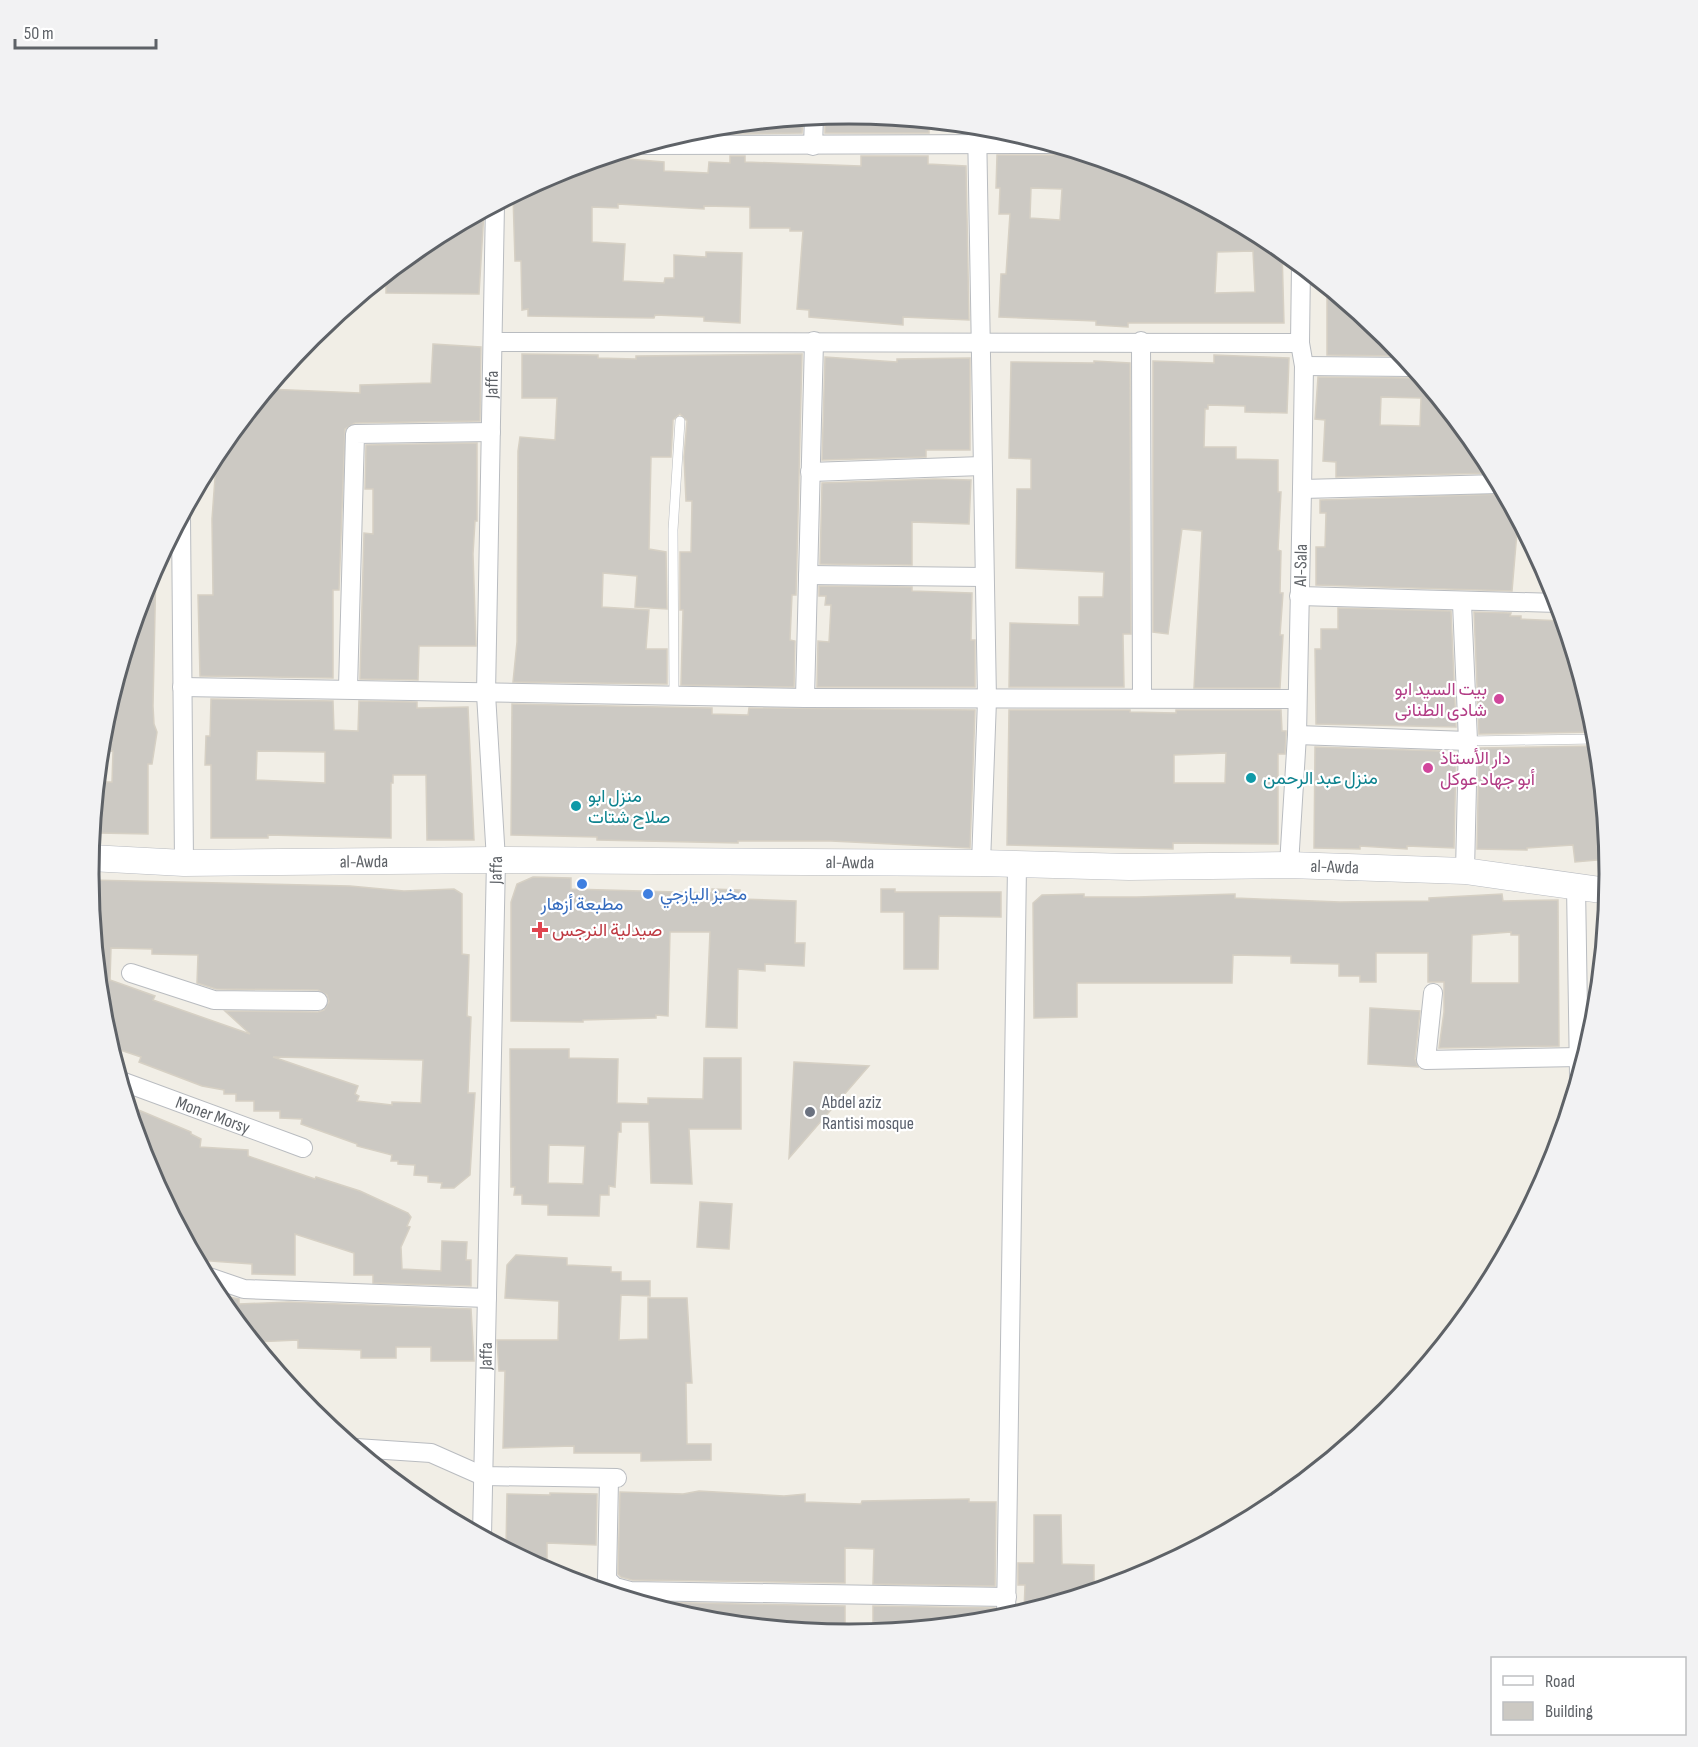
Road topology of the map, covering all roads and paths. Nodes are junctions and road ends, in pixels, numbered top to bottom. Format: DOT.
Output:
graph roads {
  1 [pos="814,125"];
  2 [pos="977,135"];
  3 [pos="1023,144"];
  4 [pos="672,145"];
  5 [pos="976,145"];
  6 [pos="813,146"];
  7 [pos="495,213"];
  8 [pos="1301,274"];
  9 [pos="814,341"];
  10 [pos="982,341"];
  11 [pos="1141,341"];
  12 [pos="494,342"];
  13 [pos="1300,343"];
  14 [pos="1304,366"];
  15 [pos="1402,367"];
  16 [pos="680,421"];
  17 [pos="492,432"];
  18 [pos="982,466"];
  19 [pos="810,472"];
  20 [pos="1490,484"];
  21 [pos="1302,489"];
  22 [pos="182,531"];
  23 [pos="808,576"];
  24 [pos="984,578"];
  25 [pos="1299,596"];
  26 [pos="1461,603"];
  27 [pos="1548,603"];
  28 [pos="182,687"];
  29 [pos="348,688"];
  30 [pos="486,694"];
  31 [pos="674,696"];
  32 [pos="805,698"];
  33 [pos="1142,698"];
  34 [pos="1297,699"];
  35 [pos="987,700"];
  36 [pos="1297,735"];
  37 [pos="1587,739"];
  38 [pos="1468,741"];
  39 [pos="100,859"];
  40 [pos="496,860"];
  41 [pos="184,863"];
  42 [pos="981,863"];
  43 [pos="1017,866"];
  44 [pos="1289,866"];
  45 [pos="1465,871"];
  46 [pos="1576,886"];
  47 [pos="1598,889"];
  48 [pos="131,973"];
  49 [pos="1433,993"];
  50 [pos="318,1002"];
  51 [pos="1579,1045"];
  52 [pos="1574,1066"];
  53 [pos="130,1084"];
  54 [pos="303,1148"];
  55 [pos="219,1280"];
  56 [pos="487,1298"];
  57 [pos="368,1449"];
  58 [pos="483,1476"];
  59 [pos="482,1527"];
  60 [pos="613,1586"];
  61 [pos="632,1591"];
  62 [pos="1007,1597"];
  63 [pos="1007,1606"];
  1 -- 6 [label="street"];
  2 -- 5 [label="street"];
  3 -- 5 [label="street"];
  4 -- 6 [label="street"];
  5 -- 6 [label="street"];
  5 -- 10 [label="street"];
  7 -- 12 [label="street, Jaffa"];
  8 -- 13 [label="street, Al-Sala"];
  9 -- 10 [label="street"];
  9 -- 12 [label="street"];
  9 -- 19 [label="street"];
  10 -- 11 [label="street"];
  10 -- 18 [label="street"];
  11 -- 13 [label="street"];
  11 -- 33 [label="street"];
  12 -- 17 [label="street, Jaffa"];
  13 -- 14 [label="street, Al-Sala"];
  14 -- 15 [label="street"];
  14 -- 21 [label="street, Al-Sala"];
  16 -- 31 [label="lane"];
  17 -- 29 [label="street"];
  17 -- 30 [label="street, Jaffa"];
  18 -- 19 [label="street"];
  18 -- 24 [label="street"];
  19 -- 23 [label="street"];
  20 -- 21 [label="street"];
  21 -- 25 [label="street, Al-Sala"];
  22 -- 28 [label="street"];
  23 -- 24 [label="street"];
  23 -- 32 [label="street"];
  24 -- 35 [label="street"];
  25 -- 26 [label="street"];
  25 -- 34 [label="street, Al-Sala"];
  26 -- 27 [label="street"];
  26 -- 38 [label="street"];
  28 -- 29 [label="street"];
  28 -- 41 [label="street"];
  29 -- 30 [label="street"];
  30 -- 31 [label="street"];
  30 -- 40 [label="street, Jaffa"];
  31 -- 32 [label="street"];
  32 -- 35 [label="street"];
  33 -- 34 [label="street"];
  33 -- 35 [label="street"];
  34 -- 36 [label="street, Al-Sala"];
  35 -- 42 [label="street"];
  36 -- 38 [label="street"];
  36 -- 44 [label="street, Al-Sala"];
  37 -- 38 [label="lane"];
  38 -- 45 [label="street"];
  39 -- 41 [label="main road, al-Awda"];
  40 -- 41 [label="main road, al-Awda"];
  40 -- 42 [label="main road, al-Awda"];
  40 -- 56 [label="street, Jaffa"];
  42 -- 43 [label="main road, al-Awda"];
  43 -- 44 [label="main road, al-Awda"];
  43 -- 62 [label="street"];
  44 -- 45 [label="main road, al-Awda"];
  45 -- 46 [label="main road, al-Awda"];
  46 -- 47 [label="main road, al-Awda"];
  46 -- 51 [label="street"];
  48 -- 50 [label="street"];
  49 -- 52 [label="street"];
  53 -- 54 [label="street, Moner Morsy"];
  55 -- 56 [label="street"];
  56 -- 58 [label="street, Jaffa"];
  57 -- 58 [label="street"];
  58 -- 59 [label="street, Jaffa"];
  58 -- 60 [label="street"];
  61 -- 62 [label="street"];
  62 -- 63 [label="street"];
}
